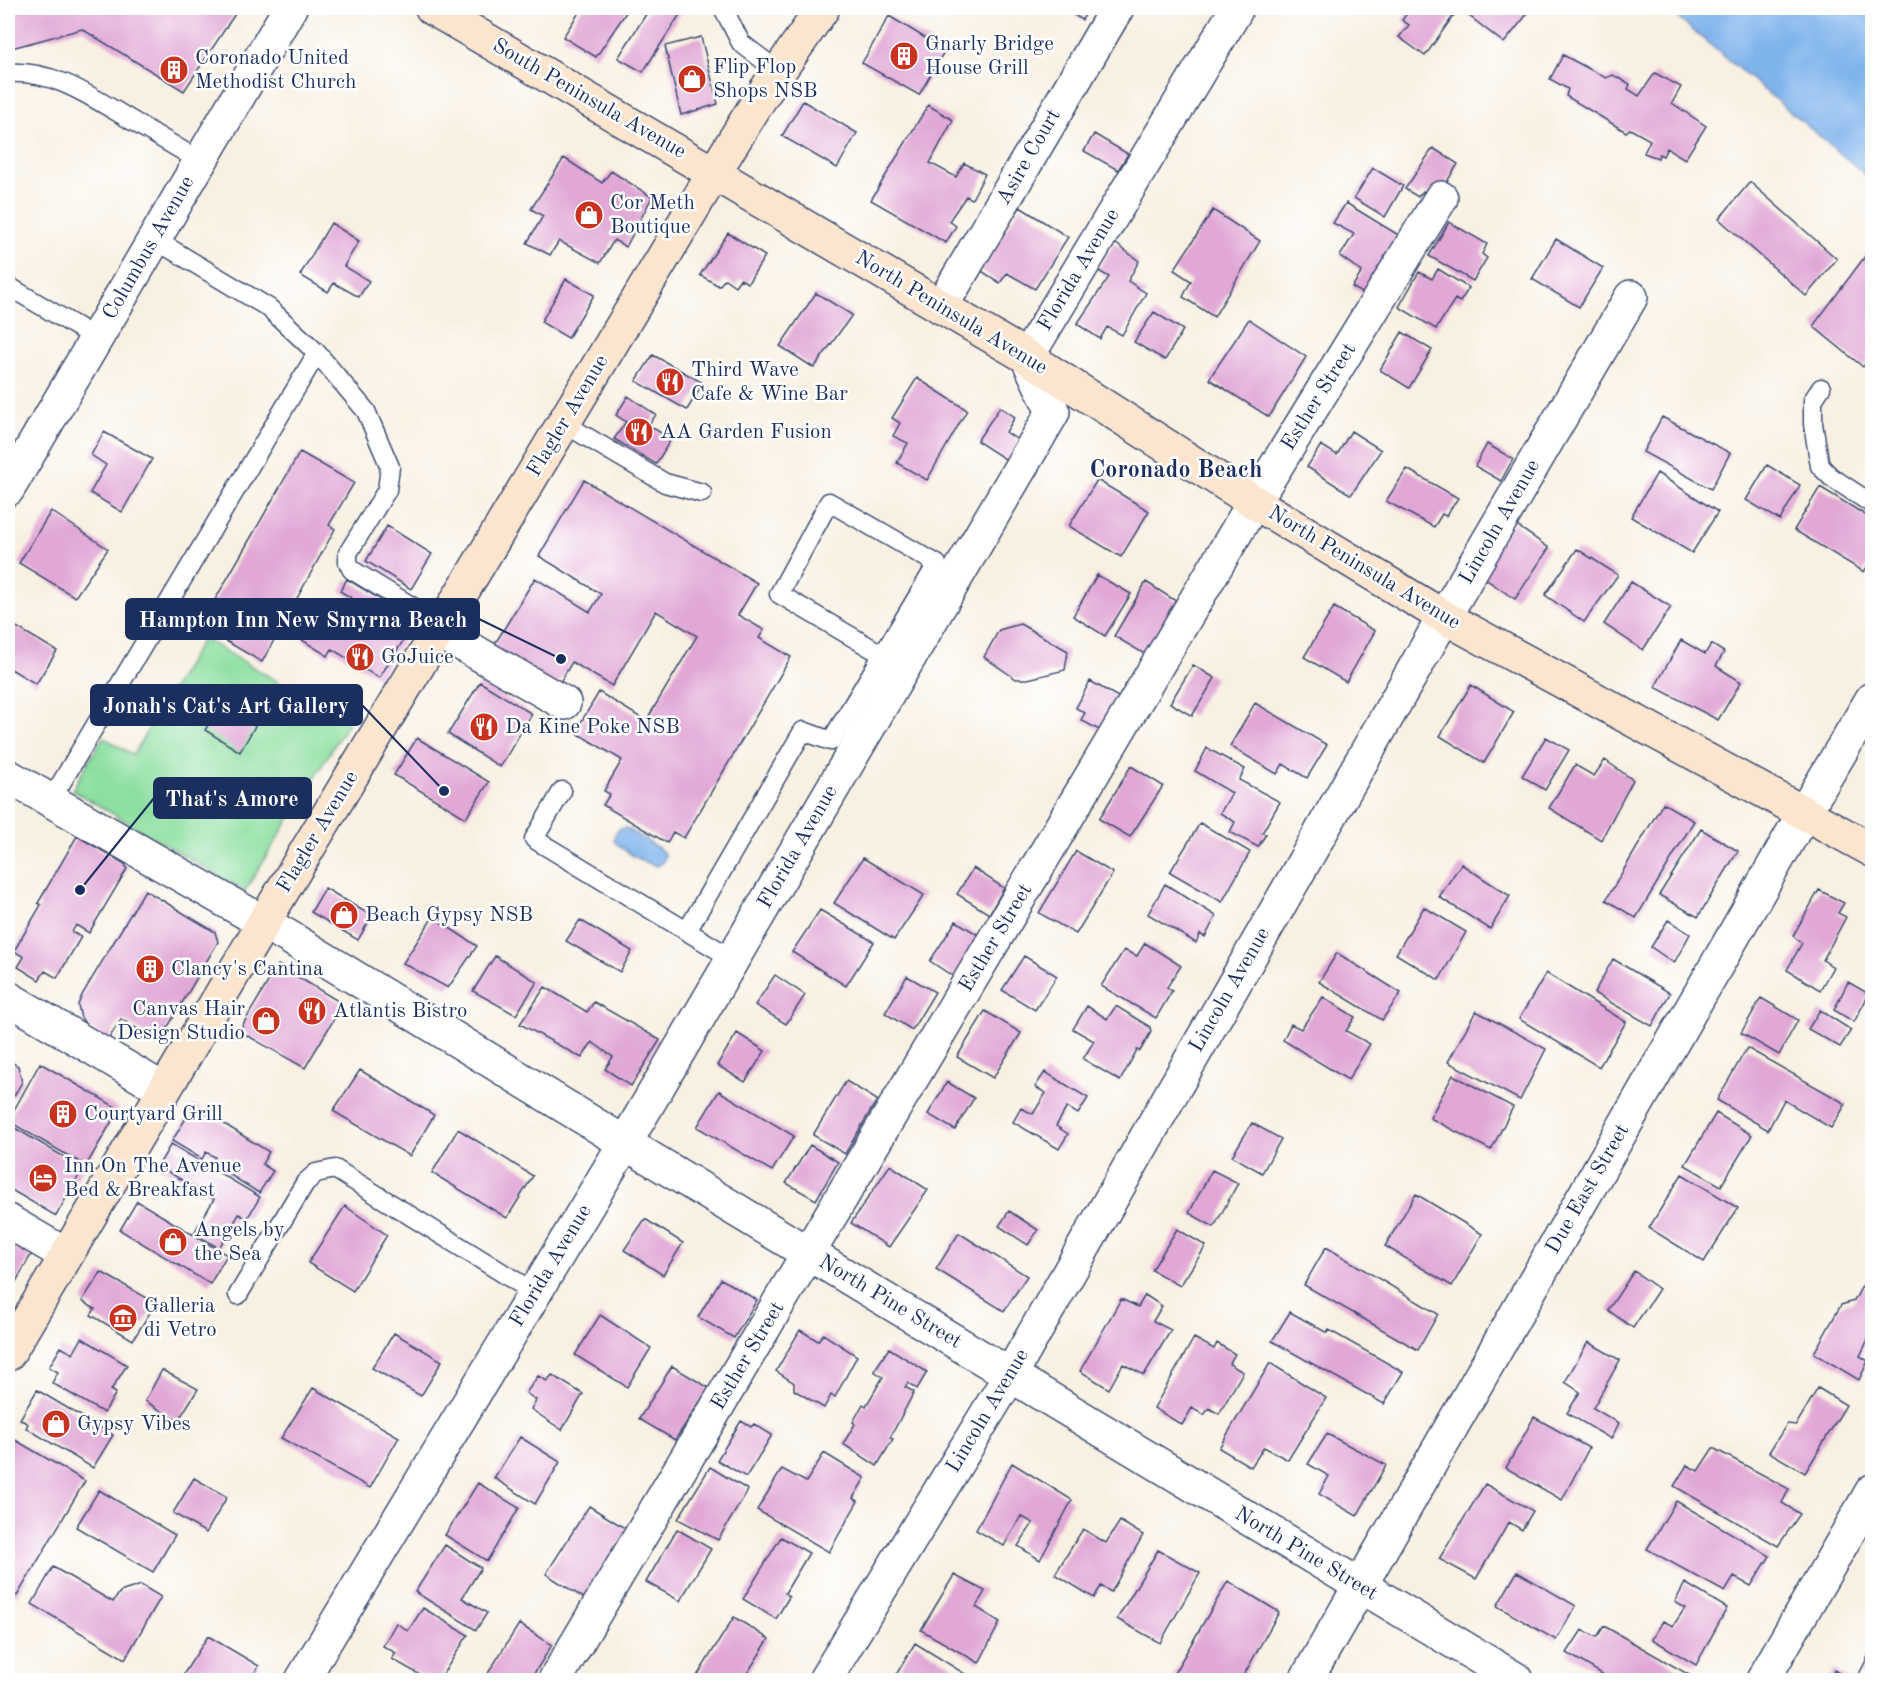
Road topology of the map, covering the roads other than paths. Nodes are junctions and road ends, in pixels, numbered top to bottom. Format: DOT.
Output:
graph roads {
  1 [pos="290,8"];
  2 [pos="432,8"];
  3 [pos="723,8"];
  4 [pos="823,8"];
  5 [pos="1118,8"];
  6 [pos="1236,10"];
  7 [pos="779,72"];
  8 [pos="8,73"];
  9 [pos="200,161"];
  10 [pos="714,173"];
  11 [pos="1441,198"];
  12 [pos="154,239"];
  13 [pos="8,286"];
  14 [pos="1631,297"];
  15 [pos="941,307"];
  16 [pos="96,338"];
  17 [pos="317,352"];
  18 [pos="1027,357"];
  19 [pos="1821,388"];
  20 [pos="563,423"];
  21 [pos="8,489"];
  22 [pos="702,493"];
  23 [pos="1254,502"];
  24 [pos="1872,504"];
  25 [pos="1444,617"];
  26 [pos="441,627"];
  27 [pos="883,655"];
  28 [pos="1872,699"];
  29 [pos="564,704"];
  30 [pos="9,780"];
  31 [pos="562,791"];
  32 [pos="51,800"];
  33 [pos="1804,813"];
  34 [pos="1872,850"];
  35 [pos="264,923"];
  36 [pos="687,932"];
  37 [pos="733,959"];
  38 [pos="8,998"];
  39 [pos="164,1090"];
  40 [pos="625,1143"];
  41 [pos="8,1221"];
  42 [pos="809,1254"];
  43 [pos="66,1255"];
  44 [pos="535,1293"];
  45 [pos="238,1295"];
  46 [pos="8,1354"];
  47 [pos="1011,1374"];
  48 [pos="1872,1491"];
  49 [pos="1360,1587"];
  50 [pos="302,1680"];
  51 [pos="555,1680"];
  52 [pos="825,1680"];
  53 [pos="1306,1680"];
  54 [pos="1517,1680"];
  55 [pos="1763,1680"];
  1 -- 9 [label="street, Columbus Avenue"];
  2 -- 10 [label="street, South Peninsula Avenue"];
  3 -- 7 [label="lane"];
  4 -- 7 [label="street, Flagler Avenue"];
  5 -- 15 [label="street, Asire Court"];
  6 -- 18 [label="street, Florida Avenue"];
  7 -- 10 [label="street, Flagler Avenue"];
  8 -- 9 [label="lane"];
  9 -- 12 [label="street, Columbus Avenue"];
  10 -- 15 [label="street, North Peninsula Avenue"];
  10 -- 20 [label="street, Flagler Avenue"];
  11 -- 23 [label="street, Esther Street"];
  12 -- 16 [label="street, Columbus Avenue"];
  12 -- 17 [label="lane"];
  13 -- 16 [label="lane"];
  14 -- 25 [label="street, Lincoln Avenue"];
  15 -- 18 [label="street, North Peninsula Avenue"];
  16 -- 21 [label="street, Columbus Avenue"];
  17 -- 26 [label="lane"];
  17 -- 32 [label="lane"];
  18 -- 23 [label="street, North Peninsula Avenue"];
  18 -- 37 [label="street, Florida Avenue"];
  19 -- 24 [label="lane"];
  20 -- 22 [label="lane"];
  20 -- 26 [label="street, Flagler Avenue"];
  23 -- 25 [label="street, North Peninsula Avenue"];
  23 -- 42 [label="street, Esther Street"];
  25 -- 33 [label="street, North Peninsula Avenue"];
  25 -- 47 [label="street, Lincoln Avenue"];
  26 -- 29 [label="street"];
  26 -- 35 [label="street, Flagler Avenue"];
  27 -- 27 [label="lane"];
  27 -- 36 [label="lane"];
  28 -- 33 [label="street, Due East Street"];
  30 -- 32 [label="street, North Pine Street"];
  31 -- 36 [label="lane"];
  32 -- 35 [label="street, North Pine Street"];
  33 -- 34 [label="street, North Peninsula Avenue"];
  33 -- 49 [label="street, Due East Street"];
  35 -- 39 [label="street, Flagler Avenue"];
  35 -- 40 [label="street, North Pine Street"];
  36 -- 37 [label="lane"];
  37 -- 40 [label="street, Florida Avenue"];
  38 -- 39 [label="street"];
  39 -- 43 [label="street, Flagler Avenue"];
  40 -- 42 [label="street, North Pine Street"];
  40 -- 44 [label="street, Florida Avenue"];
  41 -- 43 [label="street"];
  42 -- 47 [label="street, North Pine Street"];
  42 -- 51 [label="street, Esther Street"];
  43 -- 46 [label="street, Flagler Avenue"];
  44 -- 45 [label="lane"];
  44 -- 50 [label="street, Florida Avenue"];
  47 -- 49 [label="street, North Pine Street"];
  47 -- 52 [label="street, Lincoln Avenue"];
  48 -- 55 [label="street"];
  49 -- 53 [label="street, Due East Street"];
  49 -- 54 [label="street, North Pine Street"];
}
